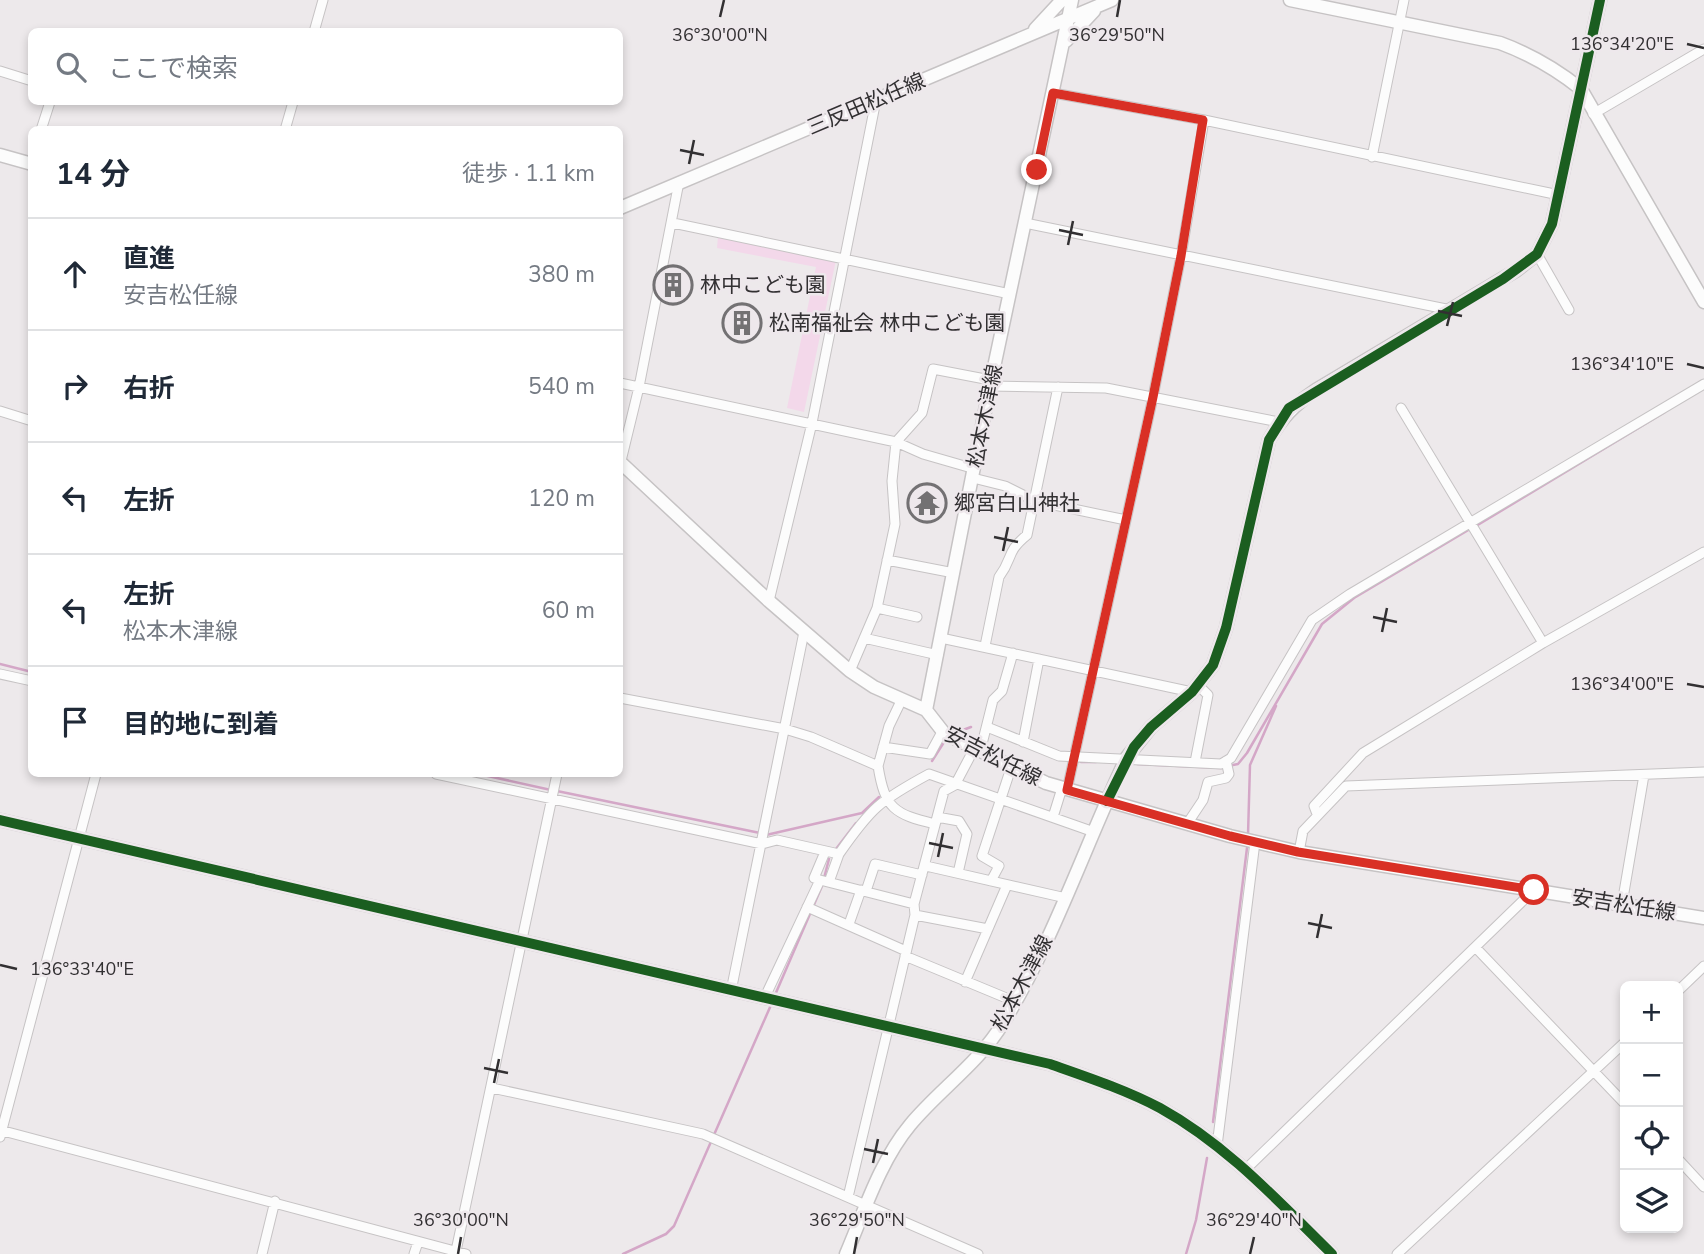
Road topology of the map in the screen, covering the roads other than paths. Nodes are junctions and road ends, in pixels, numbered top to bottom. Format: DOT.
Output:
graph roads {
  1 [pos="323,0"];
  2 [pos="1062,0"];
  3 [pos="1072,0"];
  4 [pos="1290,0"];
  5 [pos="1404,0"];
  6 [pos="1600,0"];
  7 [pos="1106,1"];
  8 [pos="1069,17"];
  9 [pos="1399,22"];
  10 [pos="315,28"];
  11 [pos="1030,34"];
  12 [pos="1704,49"];
  13 [pos="1061,55"];
  14 [pos="0,71"];
  15 [pos="28,79"];
  16 [pos="1581,89"];
  17 [pos="1053,93"];
  18 [pos="876,100"];
  19 [pos="49,105"];
  20 [pos="292,105"];
  21 [pos="1593,114"];
  22 [pos="1203,120"];
  23 [pos="42,126"];
  24 [pos="286,126"];
  25 [pos="0,155"];
  26 [pos="1372,157"];
  27 [pos="28,162"];
  28 [pos="679,182"];
  29 [pos="1559,195"];
  30 [pos="623,207"];
  31 [pos="673,223"];
  32 [pos="1025,223"];
  33 [pos="1537,254"];
  34 [pos="1181,256"];
  35 [pos="846,259"];
  36 [pos="1010,294"];
  37 [pos="1704,302"];
  38 [pos="1451,310"];
  39 [pos="1569,310"];
  40 [pos="623,384"];
  41 [pos="1704,384"];
  42 [pos="990,386"];
  43 [pos="639,387"];
  44 [pos="1058,387"];
  45 [pos="1153,397"];
  46 [pos="1401,408"];
  47 [pos="0,411"];
  48 [pos="28,420"];
  49 [pos="1279,422"];
  50 [pos="812,423"];
  51 [pos="896,442"];
  52 [pos="623,452"];
  53 [pos="623,467"];
  54 [pos="974,474"];
  55 [pos="1035,501"];
  56 [pos="1126,520"];
  57 [pos="1475,526"];
  58 [pos="1704,552"];
  59 [pos="887,561"];
  60 [pos="954,573"];
  61 [pos="769,601"];
  62 [pos="877,608"];
  63 [pos="918,617"];
  64 [pos="804,632"];
  65 [pos="864,638"];
  66 [pos="941,638"];
  67 [pos="1543,643"];
  68 [pos="985,646"];
  69 [pos="1013,653"];
  70 [pos="938,655"];
  71 [pos="1039,659"];
  72 [pos="1093,670"];
  73 [pos="850,671"];
  74 [pos="0,674"];
  75 [pos="28,680"];
  76 [pos="1195,689"];
  77 [pos="623,699"];
  78 [pos="902,699"];
  79 [pos="926,710"];
  80 [pos="987,727"];
  81 [pos="785,729"];
  82 [pos="948,735"];
  83 [pos="1023,743"];
  84 [pos="883,747"];
  85 [pos="977,750"];
  86 [pos="1074,761"];
  87 [pos="1226,761"];
  88 [pos="1125,762"];
  89 [pos="1195,762"];
  90 [pos="878,766"];
  91 [pos="1011,768"];
  92 [pos="1704,772"];
  93 [pos="1644,775"];
  94 [pos="95,777"];
  95 [pos="454,777"];
  96 [pos="556,777"];
  97 [pos="955,785"];
  98 [pos="1064,789"];
  99 [pos="553,793"];
  100 [pos="885,797"];
  101 [pos="998,801"];
  102 [pos="1107,801"];
  103 [pos="1317,814"];
  104 [pos="1053,817"];
  105 [pos="0,820"];
  106 [pos="936,820"];
  107 [pos="1187,824"];
  108 [pos="1094,832"];
  109 [pos="967,834"];
  110 [pos="986,837"];
  111 [pos="79,838"];
  112 [pos="763,838"];
  113 [pos="1255,842"];
  114 [pos="825,852"];
  115 [pos="1298,852"];
  116 [pos="839,854"];
  117 [pos="924,870"];
  118 [pos="958,873"];
  119 [pos="823,881"];
  120 [pos="991,881"];
  121 [pos="1007,885"];
  122 [pos="1534,890"];
  123 [pos="863,891"];
  124 [pos="1066,898"];
  125 [pos="914,904"];
  126 [pos="1622,904"];
  127 [pos="807,907"];
  128 [pos="915,915"];
  129 [pos="1704,918"];
  130 [pos="849,924"];
  131 [pos="988,929"];
  132 [pos="522,942"];
  133 [pos="1476,948"];
  134 [pos="906,953"];
  135 [pos="1704,966"];
  136 [pos="965,982"];
  137 [pos="1683,986"];
  138 [pos="731,991"];
  139 [pos="770,1000"];
  140 [pos="1016,1002"];
  141 [pos="888,1028"];
  142 [pos="1623,1044"];
  143 [pos="983,1050"];
  144 [pos="1595,1072"];
  145 [pos="492,1088"];
  146 [pos="1620,1099"];
  147 [pos="1,1132"];
  148 [pos="1217,1146"];
  149 [pos="1683,1164"];
  150 [pos="1246,1169"];
  151 [pos="1704,1187"];
  152 [pos="848,1197"];
  153 [pos="275,1201"];
  154 [pos="867,1206"];
  155 [pos="418,1242"];
  156 [pos="461,1253"];
  157 [pos="262,1254"];
  158 [pos="414,1254"];
  159 [pos="846,1254"];
  160 [pos="978,1254"];
  161 [pos="1332,1254"];
  162 [pos="1397,1254"];
  1 -- 10 [label="street"];
  2 -- 11 [label="main road"];
  3 -- 8 [label="main road, 松本木津線"];
  4 -- 9 [label="main road"];
  5 -- 9 [label="street"];
  6 -- 16 [label="main road"];
  7 -- 8 [label="main road, 三反田松任線"];
  7 -- 13 [label="main road"];
  8 -- 11 [label="main road, 三反田松任線"];
  8 -- 13 [label="main road, 松本木津線"];
  9 -- 16 [label="main road"];
  9 -- 26 [label="street"];
  11 -- 13 [label="main road"];
  11 -- 18 [label="main road, 三反田松任線"];
  12 -- 21 [label="street"];
  13 -- 17 [label="main road, 松本木津線"];
  14 -- 15 [label="street"];
  16 -- 21 [label="main road"];
  16 -- 29 [label="main road"];
  17 -- 22 [label="street"];
  17 -- 32 [label="main road, 松本木津線"];
  18 -- 28 [label="main road, 三反田松任線"];
  18 -- 35 [label="street"];
  19 -- 23 [label="street"];
  20 -- 24 [label="street"];
  21 -- 37 [label="main road"];
  22 -- 26 [label="street"];
  22 -- 34 [label="street"];
  25 -- 27 [label="main road"];
  26 -- 29 [label="street"];
  28 -- 30 [label="main road, 三反田松任線"];
  28 -- 31 [label="street"];
  29 -- 33 [label="main road"];
  31 -- 35 [label="street"];
  31 -- 43 [label="street"];
  32 -- 34 [label="street"];
  32 -- 36 [label="main road, 松本木津線"];
  33 -- 38 [label="main road"];
  33 -- 39 [label="street"];
  34 -- 38 [label="street"];
  34 -- 45 [label="street"];
  35 -- 36 [label="street"];
  35 -- 50 [label="street"];
  36 -- 42 [label="main road, 松本木津線"];
  38 -- 49 [label="main road"];
  40 -- 43 [label="street"];
  41 -- 57 [label="street"];
  42 -- 44 [label="street"];
  42 -- 51 [label="street"];
  42 -- 54 [label="main road, 松本木津線"];
  43 -- 50 [label="street"];
  43 -- 52 [label="street"];
  44 -- 45 [label="street"];
  44 -- 55 [label="street"];
  45 -- 49 [label="street"];
  45 -- 56 [label="street"];
  46 -- 57 [label="street"];
  47 -- 48 [label="street"];
  49 -- 76 [label="main road, 松本木津線"];
  50 -- 51 [label="street"];
  50 -- 61 [label="street"];
  51 -- 54 [label="street"];
  51 -- 59 [label="street"];
  53 -- 61 [label="main road, 安吉松任線"];
  54 -- 55 [label="street"];
  54 -- 60 [label="main road, 松本木津線"];
  55 -- 56 [label="street"];
  55 -- 68 [label="street"];
  56 -- 72 [label="street"];
  57 -- 67 [label="street"];
  57 -- 87 [label="street"];
  58 -- 67 [label="street"];
  59 -- 60 [label="street"];
  59 -- 62 [label="street"];
  60 -- 66 [label="main road, 松本木津線"];
  61 -- 64 [label="main road, 安吉松任線"];
  62 -- 63 [label="street"];
  62 -- 65 [label="street"];
  64 -- 73 [label="main road, 安吉松任線"];
  64 -- 81 [label="street"];
  65 -- 70 [label="street"];
  65 -- 73 [label="street"];
  66 -- 68 [label="street"];
  66 -- 70 [label="main road, 松本木津線"];
  67 -- 103 [label="street"];
  68 -- 69 [label="street"];
  69 -- 71 [label="street"];
  69 -- 80 [label="street"];
  70 -- 79 [label="main road, 松本木津線"];
  71 -- 72 [label="street"];
  71 -- 83 [label="street"];
  72 -- 76 [label="street"];
  72 -- 86 [label="street"];
  73 -- 78 [label="main road, 安吉松任線"];
  74 -- 75 [label="street"];
  76 -- 88 [label="main road, 松本木津線"];
  76 -- 89 [label="street"];
  77 -- 81 [label="street"];
  78 -- 79 [label="main road, 安吉松任線"];
  78 -- 84 [label="street"];
  79 -- 82 [label="main road, 安吉松任線"];
  80 -- 83 [label="street"];
  80 -- 85 [label="street"];
  81 -- 90 [label="street"];
  81 -- 112 [label="street"];
  82 -- 84 [label="street"];
  82 -- 85 [label="main road, 安吉松任線"];
  83 -- 86 [label="street"];
  84 -- 90 [label="street"];
  85 -- 91 [label="main road, 安吉松任線"];
  85 -- 97 [label="street"];
  86 -- 88 [label="street"];
  86 -- 98 [label="street"];
  87 -- 89 [label="street"];
  87 -- 107 [label="street"];
  88 -- 89 [label="street"];
  88 -- 102 [label="main road, 松本木津線"];
  90 -- 100 [label="street"];
  91 -- 98 [label="main road, 安吉松任線"];
  91 -- 101 [label="street"];
  92 -- 93 [label="street"];
  93 -- 103 [label="street"];
  93 -- 126 [label="street"];
  94 -- 111 [label="street"];
  95 -- 99 [label="street"];
  96 -- 99 [label="street"];
  97 -- 100 [label="street"];
  97 -- 101 [label="street"];
  97 -- 106 [label="street"];
  98 -- 102 [label="main road, 安吉松任線"];
  98 -- 104 [label="street"];
  99 -- 112 [label="street"];
  99 -- 132 [label="street"];
  100 -- 106 [label="street"];
  100 -- 116 [label="street"];
  101 -- 104 [label="street"];
  101 -- 110 [label="street"];
  102 -- 107 [label="main road, 安吉松任線"];
  102 -- 108 [label="main road, 松本木津線"];
  103 -- 115 [label="street"];
  104 -- 108 [label="street"];
  105 -- 111 [label="main road"];
  106 -- 109 [label="street"];
  106 -- 117 [label="street"];
  107 -- 113 [label="main road, 安吉松任線"];
  108 -- 124 [label="main road, 松本木津線"];
  109 -- 110 [label="street"];
  109 -- 118 [label="street"];
  110 -- 120 [label="street"];
  111 -- 132 [label="main road"];
  111 -- 147 [label="street"];
  112 -- 114 [label="street"];
  112 -- 138 [label="street"];
  113 -- 115 [label="main road, 安吉松任線"];
  113 -- 148 [label="street"];
  114 -- 116 [label="street"];
  114 -- 119 [label="street"];
  115 -- 122 [label="main road, 安吉松任線"];
  116 -- 119 [label="street"];
  117 -- 118 [label="street"];
  117 -- 123 [label="street"];
  117 -- 125 [label="street"];
  118 -- 120 [label="street"];
  119 -- 123 [label="street"];
  119 -- 127 [label="street"];
  120 -- 121 [label="street"];
  121 -- 124 [label="street"];
  121 -- 131 [label="street"];
  122 -- 126 [label="main road, 安吉松任線"];
  122 -- 133 [label="street"];
  123 -- 125 [label="street"];
  123 -- 130 [label="street"];
  124 -- 140 [label="main road, 松本木津線"];
  125 -- 128 [label="street"];
  126 -- 129 [label="main road, 安吉松任線"];
  127 -- 130 [label="street"];
  127 -- 139 [label="street"];
  128 -- 131 [label="street"];
  128 -- 134 [label="street"];
  130 -- 134 [label="street"];
  131 -- 136 [label="street"];
  132 -- 138 [label="main road"];
  132 -- 145 [label="street"];
  133 -- 144 [label="street"];
  133 -- 150 [label="street"];
  134 -- 136 [label="street"];
  134 -- 141 [label="street"];
  135 -- 137 [label="street"];
  136 -- 140 [label="street"];
  138 -- 139 [label="main road"];
  139 -- 141 [label="main road"];
  140 -- 143 [label="main road, 松本木津線"];
  141 -- 143 [label="main road"];
  141 -- 152 [label="street"];
  142 -- 144 [label="street"];
  143 -- 148 [label="main road"];
  143 -- 154 [label="main road, 松本木津線"];
  144 -- 146 [label="street"];
  144 -- 162 [label="street"];
  145 -- 152 [label="street"];
  145 -- 156 [label="street"];
  147 -- 153 [label="street"];
  148 -- 150 [label="main road"];
  149 -- 151 [label="street"];
  150 -- 161 [label="main road"];
  152 -- 154 [label="street"];
  153 -- 155 [label="street"];
  153 -- 157 [label="street"];
  154 -- 159 [label="main road, 松本木津線"];
  154 -- 160 [label="street"];
  155 -- 156 [label="street"];
  155 -- 158 [label="street"];
}
